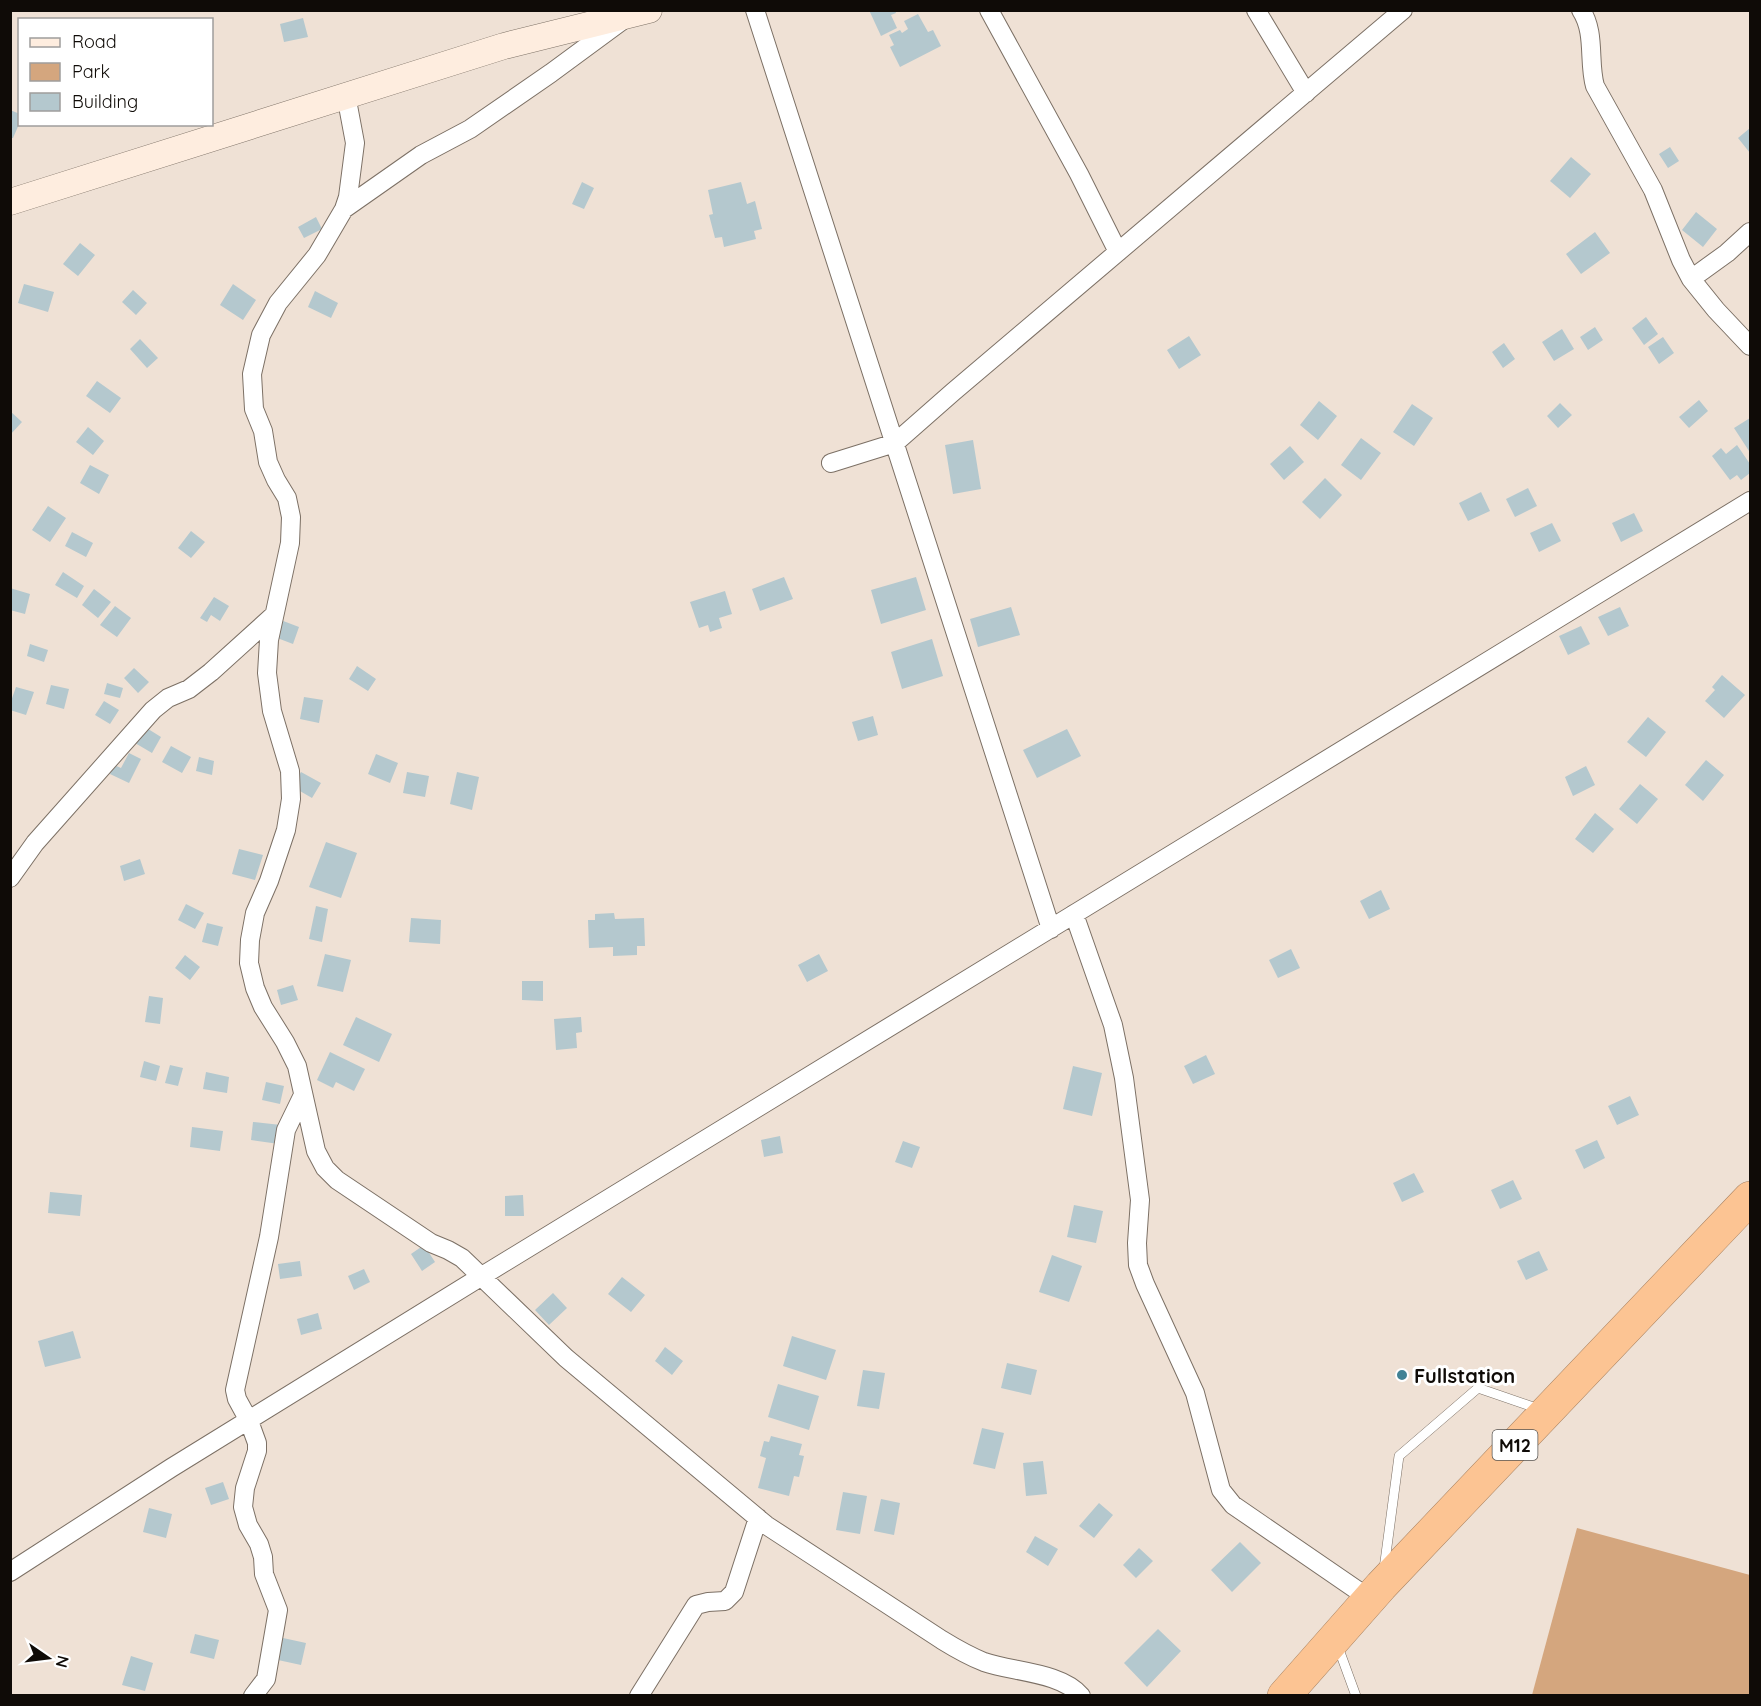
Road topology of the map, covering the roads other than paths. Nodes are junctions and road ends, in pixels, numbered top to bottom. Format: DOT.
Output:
graph roads {
  1 [pos="756,10"];
  2 [pos="989,10"];
  3 [pos="1256,10"];
  4 [pos="1403,10"];
  5 [pos="1581,10"];
  6 [pos="639,13"];
  7 [pos="1306,93"];
  8 [pos="346,95"];
  9 [pos="10,202"];
  10 [pos="344,209"];
  11 [pos="1750,232"];
  12 [pos="1118,252"];
  13 [pos="1691,279"];
  14 [pos="1750,346"];
  15 [pos="895,444"];
  16 [pos="831,463"];
  17 [pos="1750,501"];
  18 [pos="274,615"];
  19 [pos="10,878"];
  20 [pos="1074,914"];
  21 [pos="1051,929"];
  22 [pos="303,1095"];
  23 [pos="1750,1198"];
  24 [pos="482,1276"];
  25 [pos="1547,1412"];
  26 [pos="249,1421"];
  27 [pos="758,1518"];
  28 [pos="10,1572"];
  29 [pos="1376,1593"];
  30 [pos="1335,1638"];
  31 [pos="253,1695"];
  32 [pos="639,1695"];
  33 [pos="1081,1695"];
  34 [pos="1284,1695"];
  35 [pos="1356,1695"];
  1 -- 15 [label="street"];
  2 -- 12 [label="street"];
  3 -- 7 [label="street"];
  4 -- 7 [label="street"];
  5 -- 13 [label="street"];
  6 -- 8 [label="street"];
  6 -- 10 [label="street"];
  7 -- 12 [label="street"];
  8 -- 9 [label="street"];
  8 -- 10 [label="street"];
  10 -- 18 [label="street"];
  11 -- 13 [label="street"];
  12 -- 15 [label="street"];
  13 -- 14 [label="street"];
  15 -- 16 [label="street"];
  15 -- 21 [label="street"];
  17 -- 20 [label="street"];
  18 -- 19 [label="street"];
  18 -- 22 [label="street"];
  20 -- 21 [label="street"];
  20 -- 29 [label="street"];
  21 -- 24 [label="street"];
  22 -- 24 [label="street"];
  22 -- 26 [label="street"];
  23 -- 25 [label="highway, M12"];
  24 -- 26 [label="street"];
  24 -- 27 [label="street"];
  25 -- 29 [label="highway, M12"];
  25 -- 29 [label="lane"];
  26 -- 28 [label="street"];
  26 -- 31 [label="street"];
  27 -- 32 [label="street"];
  27 -- 33 [label="street"];
  29 -- 30 [label="highway, M12"];
  30 -- 34 [label="highway, M12"];
  30 -- 35 [label="lane"];
}
